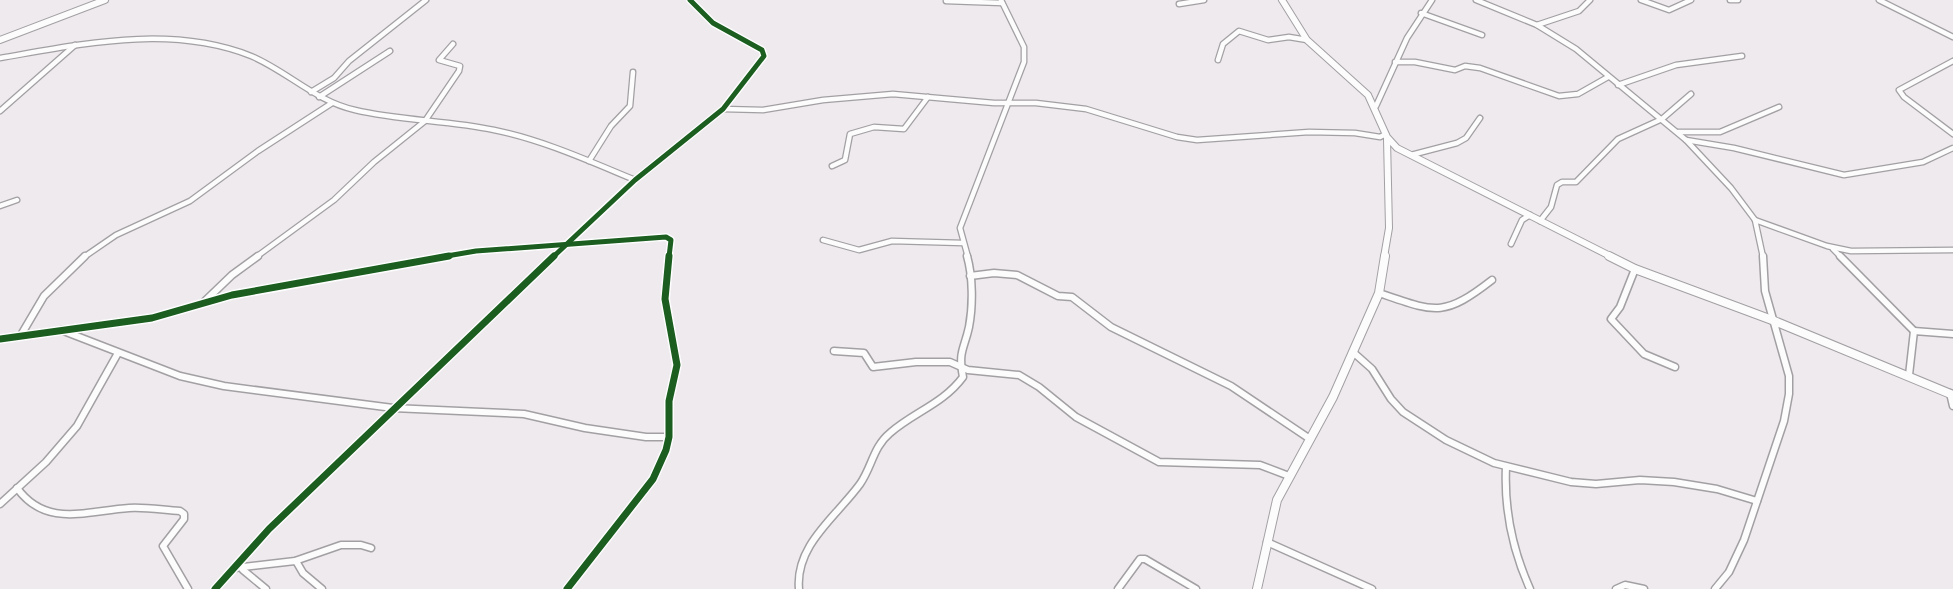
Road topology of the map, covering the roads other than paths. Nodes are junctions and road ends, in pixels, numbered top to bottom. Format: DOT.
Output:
graph roads {
  1 [pos="105,0"];
  2 [pos="426,0"];
  3 [pos="690,0"];
  4 [pos="1204,0"];
  5 [pos="1282,0"];
  6 [pos="1432,0"];
  7 [pos="1476,0"];
  8 [pos="1590,0"];
  9 [pos="1641,0"];
  10 [pos="1691,0"];
  11 [pos="1730,0"];
  12 [pos="1738,0"];
  13 [pos="1879,0"];
  14 [pos="946,1"];
  15 [pos="1001,1"];
  16 [pos="1179,4"];
  17 [pos="1421,13"];
  18 [pos="1537,25"];
  19 [pos="1482,35"];
  20 [pos="1953,37"];
  21 [pos="0,40"];
  22 [pos="1307,40"];
  23 [pos="453,44"];
  24 [pos="75,45"];
  25 [pos="390,51"];
  26 [pos="1742,56"];
  27 [pos="0,58"];
  28 [pos="1218,60"];
  29 [pos="1953,61"];
  30 [pos="1395,62"];
  31 [pos="633,72"];
  32 [pos="1608,77"];
  33 [pos="1618,85"];
  34 [pos="311,92"];
  35 [pos="1691,94"];
  36 [pos="319,97"];
  37 [pos="928,97"];
  38 [pos="332,103"];
  39 [pos="1007,104"];
  40 [pos="1376,106"];
  41 [pos="1779,107"];
  42 [pos="723,109"];
  43 [pos="0,111"];
  44 [pos="1480,118"];
  45 [pos="1662,119"];
  46 [pos="425,121"];
  47 [pos="1677,132"];
  48 [pos="1953,134"];
  49 [pos="1386,137"];
  50 [pos="1686,140"];
  51 [pos="1953,148"];
  52 [pos="1411,155"];
  53 [pos="589,161"];
  54 [pos="831,166"];
  55 [pos="635,180"];
  56 [pos="17,200"];
  57 [pos="0,206"];
  58 [pos="1530,215"];
  59 [pos="1540,220"];
  60 [pos="1755,220"];
  61 [pos="823,240"];
  62 [pos="963,243"];
  63 [pos="566,244"];
  64 [pos="1511,244"];
  65 [pos="1826,245"];
  66 [pos="1953,250"];
  67 [pos="1635,268"];
  68 [pos="970,276"];
  69 [pos="1492,280"];
  70 [pos="1379,293"];
  71 [pos="204,302"];
  72 [pos="1772,320"];
  73 [pos="60,330"];
  74 [pos="1914,331"];
  75 [pos="1953,334"];
  76 [pos="21,335"];
  77 [pos="0,339"];
  78 [pos="834,351"];
  79 [pos="118,353"];
  80 [pos="1354,353"];
  81 [pos="962,367"];
  82 [pos="1675,367"];
  83 [pos="1909,375"];
  84 [pos="1951,394"];
  85 [pos="1953,405"];
  86 [pos="393,408"];
  87 [pos="669,436"];
  88 [pos="1310,439"];
  89 [pos="1506,467"];
  90 [pos="1288,476"];
  91 [pos="17,488"];
  92 [pos="1757,501"];
  93 [pos="0,504"];
  94 [pos="1267,542"];
  95 [pos="371,548"];
  96 [pos="296,561"];
  97 [pos="235,568"];
  98 [pos="243,570"];
  99 [pos="188,589"];
  100 [pos="215,589"];
  101 [pos="266,589"];
  102 [pos="322,589"];
  103 [pos="567,589"];
  104 [pos="800,589"];
  105 [pos="1118,589"];
  106 [pos="1196,589"];
  107 [pos="1257,589"];
  108 [pos="1372,589"];
  109 [pos="1530,589"];
  110 [pos="1616,589"];
  111 [pos="1644,589"];
  112 [pos="1716,589"];
  1 -- 21 [label="main road"];
  2 -- 34 [label="street"];
  3 -- 42 [label="street"];
  4 -- 16 [label="street"];
  5 -- 22 [label="main road"];
  6 -- 17 [label="street"];
  7 -- 18 [label="street"];
  8 -- 18 [label="street"];
  9 -- 10 [label="street"];
  11 -- 12 [label="street"];
  13 -- 20 [label="street"];
  14 -- 15 [label="street"];
  15 -- 39 [label="street"];
  17 -- 19 [label="street"];
  17 -- 30 [label="street"];
  18 -- 32 [label="street"];
  22 -- 28 [label="street"];
  22 -- 40 [label="main road"];
  23 -- 46 [label="street"];
  24 -- 27 [label="street"];
  24 -- 34 [label="street"];
  24 -- 43 [label="street"];
  25 -- 36 [label="street"];
  26 -- 33 [label="street"];
  29 -- 48 [label="street"];
  30 -- 32 [label="street"];
  30 -- 40 [label="street"];
  31 -- 53 [label="street"];
  32 -- 33 [label="street"];
  33 -- 45 [label="street"];
  34 -- 36 [label="street"];
  35 -- 45 [label="street"];
  36 -- 38 [label="street"];
  37 -- 39 [label="street"];
  37 -- 42 [label="street"];
  37 -- 54 [label="street"];
  38 -- 46 [label="street"];
  38 -- 76 [label="street"];
  39 -- 49 [label="street"];
  39 -- 62 [label="street"];
  40 -- 49 [label="main road"];
  41 -- 47 [label="street"];
  42 -- 55 [label="street"];
  44 -- 52 [label="street"];
  45 -- 47 [label="street"];
  45 -- 59 [label="street"];
  46 -- 53 [label="street"];
  46 -- 71 [label="street"];
  47 -- 50 [label="street"];
  49 -- 52 [label="main road"];
  49 -- 70 [label="main road"];
  50 -- 51 [label="street"];
  50 -- 60 [label="street"];
  52 -- 58 [label="main road"];
  53 -- 55 [label="street"];
  55 -- 63 [label="street"];
  56 -- 57 [label="street"];
  58 -- 59 [label="main road"];
  58 -- 64 [label="street"];
  59 -- 67 [label="main road"];
  60 -- 65 [label="street"];
  60 -- 72 [label="street"];
  61 -- 62 [label="street"];
  62 -- 68 [label="street"];
  63 -- 71 [label="street"];
  63 -- 86 [label="street"];
  63 -- 87 [label="street"];
  65 -- 66 [label="street"];
  65 -- 74 [label="street"];
  67 -- 72 [label="main road"];
  67 -- 82 [label="street"];
  68 -- 81 [label="street"];
  68 -- 88 [label="street"];
  69 -- 70 [label="street"];
  70 -- 80 [label="main road"];
  71 -- 73 [label="street"];
  72 -- 83 [label="main road"];
  72 -- 92 [label="street"];
  73 -- 76 [label="street"];
  73 -- 79 [label="street"];
  74 -- 75 [label="street"];
  74 -- 83 [label="street"];
  76 -- 77 [label="street"];
  78 -- 81 [label="street"];
  79 -- 86 [label="street"];
  79 -- 91 [label="street"];
  80 -- 88 [label="main road"];
  80 -- 89 [label="street"];
  81 -- 90 [label="street"];
  81 -- 104 [label="street"];
  83 -- 84 [label="main road"];
  84 -- 85 [label="street"];
  86 -- 87 [label="street"];
  86 -- 97 [label="street"];
  87 -- 103 [label="street"];
  88 -- 90 [label="main road"];
  89 -- 92 [label="street"];
  89 -- 109 [label="street"];
  90 -- 94 [label="main road"];
  91 -- 93 [label="street"];
  91 -- 99 [label="street"];
  92 -- 112 [label="street"];
  94 -- 107 [label="main road"];
  94 -- 108 [label="street"];
  95 -- 96 [label="street"];
  96 -- 98 [label="street"];
  96 -- 102 [label="street"];
  97 -- 98 [label="street"];
  97 -- 100 [label="street"];
  98 -- 101 [label="street"];
  105 -- 106 [label="street"];
  110 -- 111 [label="street"];
}
